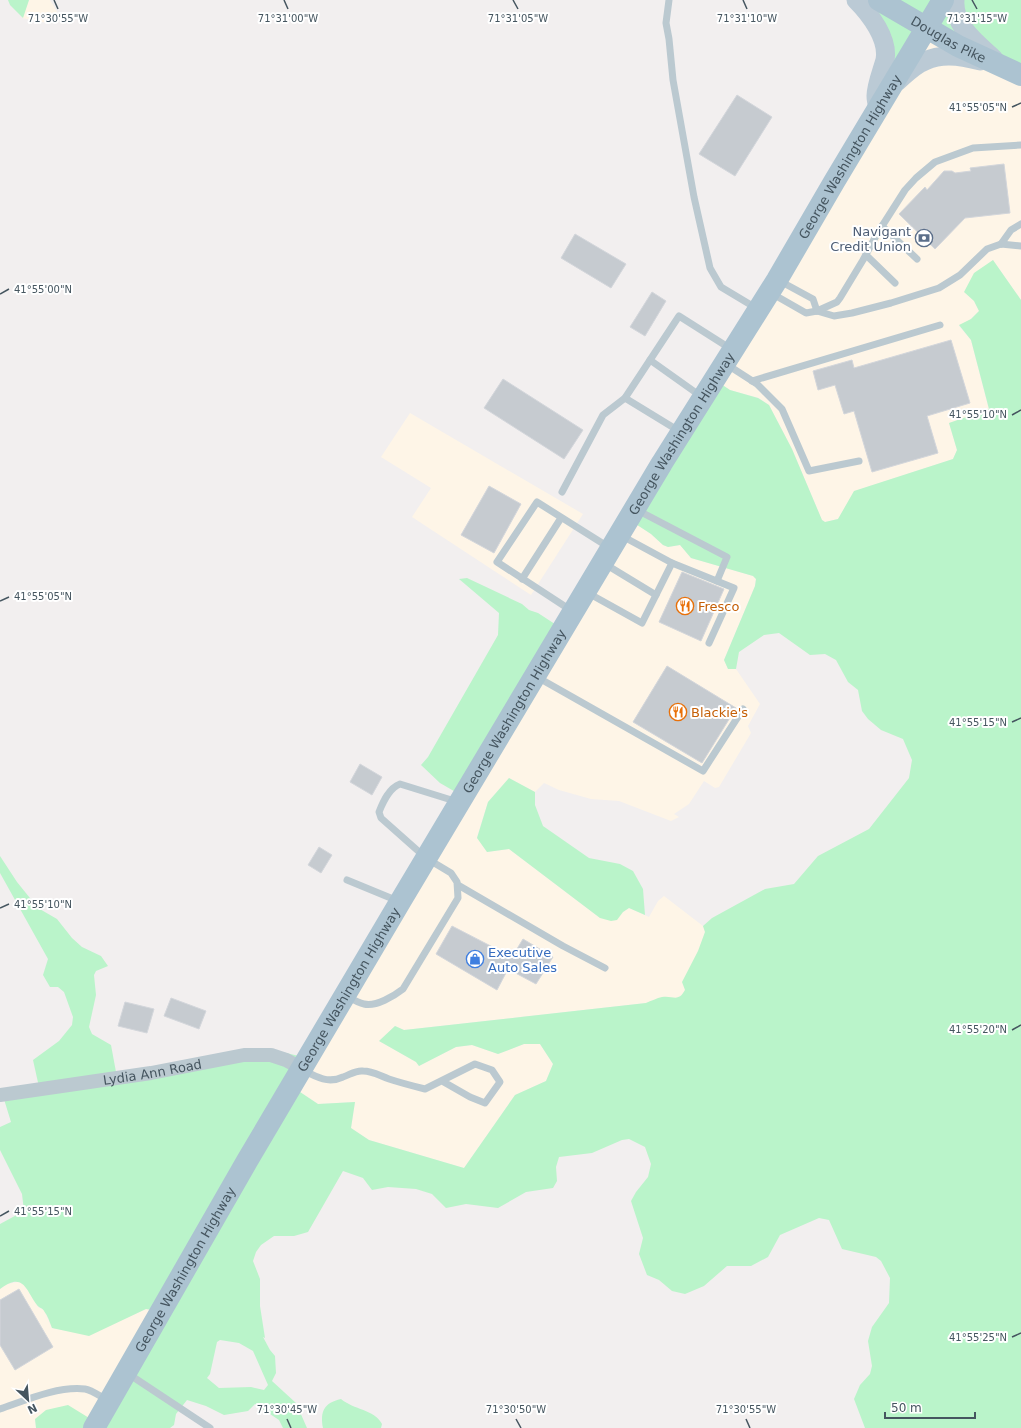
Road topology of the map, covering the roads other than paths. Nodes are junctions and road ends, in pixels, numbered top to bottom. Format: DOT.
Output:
graph roads {
  1 [pos="669,0"];
  2 [pos="856,0"];
  3 [pos="879,0"];
  4 [pos="943,0"];
  5 [pos="955,0"];
  6 [pos="926,28"];
  7 [pos="1012,71"];
  8 [pos="878,108"];
  9 [pos="1021,145"];
  10 [pos="1021,224"];
  11 [pos="882,226"];
  12 [pos="1001,244"];
  13 [pos="1021,246"];
  14 [pos="866,255"];
  15 [pos="917,259"];
  16 [pos="895,283"];
  17 [pos="768,294"];
  18 [pos="817,311"];
  19 [pos="940,326"];
  20 [pos="728,356"];
  21 [pos="650,360"];
  22 [pos="752,381"];
  23 [pos="703,397"];
  24 [pos="625,398"];
  25 [pos="681,432"];
  26 [pos="859,461"];
  27 [pos="562,492"];
  28 [pos="635,509"];
  29 [pos="561,518"];
  30 [pos="611,549"];
  31 [pos="672,563"];
  32 [pos="522,579"];
  33 [pos="717,581"];
  34 [pos="586,592"];
  35 [pos="656,594"];
  36 [pos="573,612"];
  37 [pos="709,643"];
  38 [pos="535,676"];
  39 [pos="743,709"];
  40 [pos="460,803"];
  41 [pos="426,858"];
  42 [pos="347,880"];
  43 [pos="458,885"];
  44 [pos="400,902"];
  45 [pos="605,968"];
  46 [pos="345,995"];
  47 [pos="301,1068"];
  48 [pos="442,1081"];
  49 [pos="0,1095"];
  50 [pos="126,1372"];
  51 [pos="109,1402"];
  52 [pos="0,1409"];
  53 [pos="94,1428"];
  54 [pos="210,1428"];
  1 -- 17 [label="lane"];
  2 -- 8 [label="main road"];
  3 -- 6 [label="main road, Douglas Pike"];
  4 -- 6 [label="main road, George Washington Highway"];
  5 -- 7 [label="main road"];
  6 -- 7 [label="main road, Douglas Pike"];
  6 -- 8 [label="main road, George Washington Highway"];
  7 -- 8 [label="main road"];
  8 -- 17 [label="main road, George Washington Highway"];
  9 -- 11 [label="lane"];
  10 -- 12 [label="lane"];
  11 -- 14 [label="lane"];
  11 -- 15 [label="lane"];
  12 -- 13 [label="lane"];
  12 -- 18 [label="lane"];
  14 -- 16 [label="lane"];
  14 -- 18 [label="lane"];
  17 -- 18 [label="lane"];
  17 -- 18 [label="lane"];
  17 -- 20 [label="main road, George Washington Highway"];
  19 -- 22 [label="lane"];
  20 -- 21 [label="lane"];
  20 -- 22 [label="lane"];
  20 -- 23 [label="main road, George Washington Highway"];
  21 -- 23 [label="lane"];
  21 -- 24 [label="lane"];
  22 -- 26 [label="lane"];
  23 -- 25 [label="main road, George Washington Highway"];
  24 -- 25 [label="lane"];
  24 -- 27 [label="lane"];
  25 -- 28 [label="main road, George Washington Highway"];
  28 -- 30 [label="main road, George Washington Highway"];
  28 -- 33 [label="lane"];
  29 -- 30 [label="lane"];
  29 -- 32 [label="lane"];
  29 -- 32 [label="lane"];
  30 -- 31 [label="lane"];
  30 -- 34 [label="main road, George Washington Highway"];
  30 -- 35 [label="lane"];
  31 -- 33 [label="lane"];
  31 -- 35 [label="lane"];
  32 -- 36 [label="lane"];
  33 -- 37 [label="lane"];
  34 -- 35 [label="lane"];
  34 -- 36 [label="main road, George Washington Highway"];
  36 -- 38 [label="main road, George Washington Highway"];
  38 -- 39 [label="lane"];
  38 -- 40 [label="main road, George Washington Highway"];
  40 -- 41 [label="main road, George Washington Highway"];
  40 -- 41 [label="lane"];
  41 -- 43 [label="lane"];
  41 -- 44 [label="main road, George Washington Highway"];
  42 -- 44 [label="lane"];
  43 -- 45 [label="lane"];
  43 -- 46 [label="lane"];
  44 -- 46 [label="main road, George Washington Highway"];
  46 -- 47 [label="main road, George Washington Highway"];
  47 -- 48 [label="lane"];
  47 -- 49 [label="street, Lydia Ann Road"];
  47 -- 50 [label="main road, George Washington Highway"];
  48 -- 48 [label="lane"];
  50 -- 51 [label="main road, George Washington Highway"];
  50 -- 54 [label="lane"];
  51 -- 52 [label="lane"];
  51 -- 53 [label="main road, George Washington Highway"];
}
